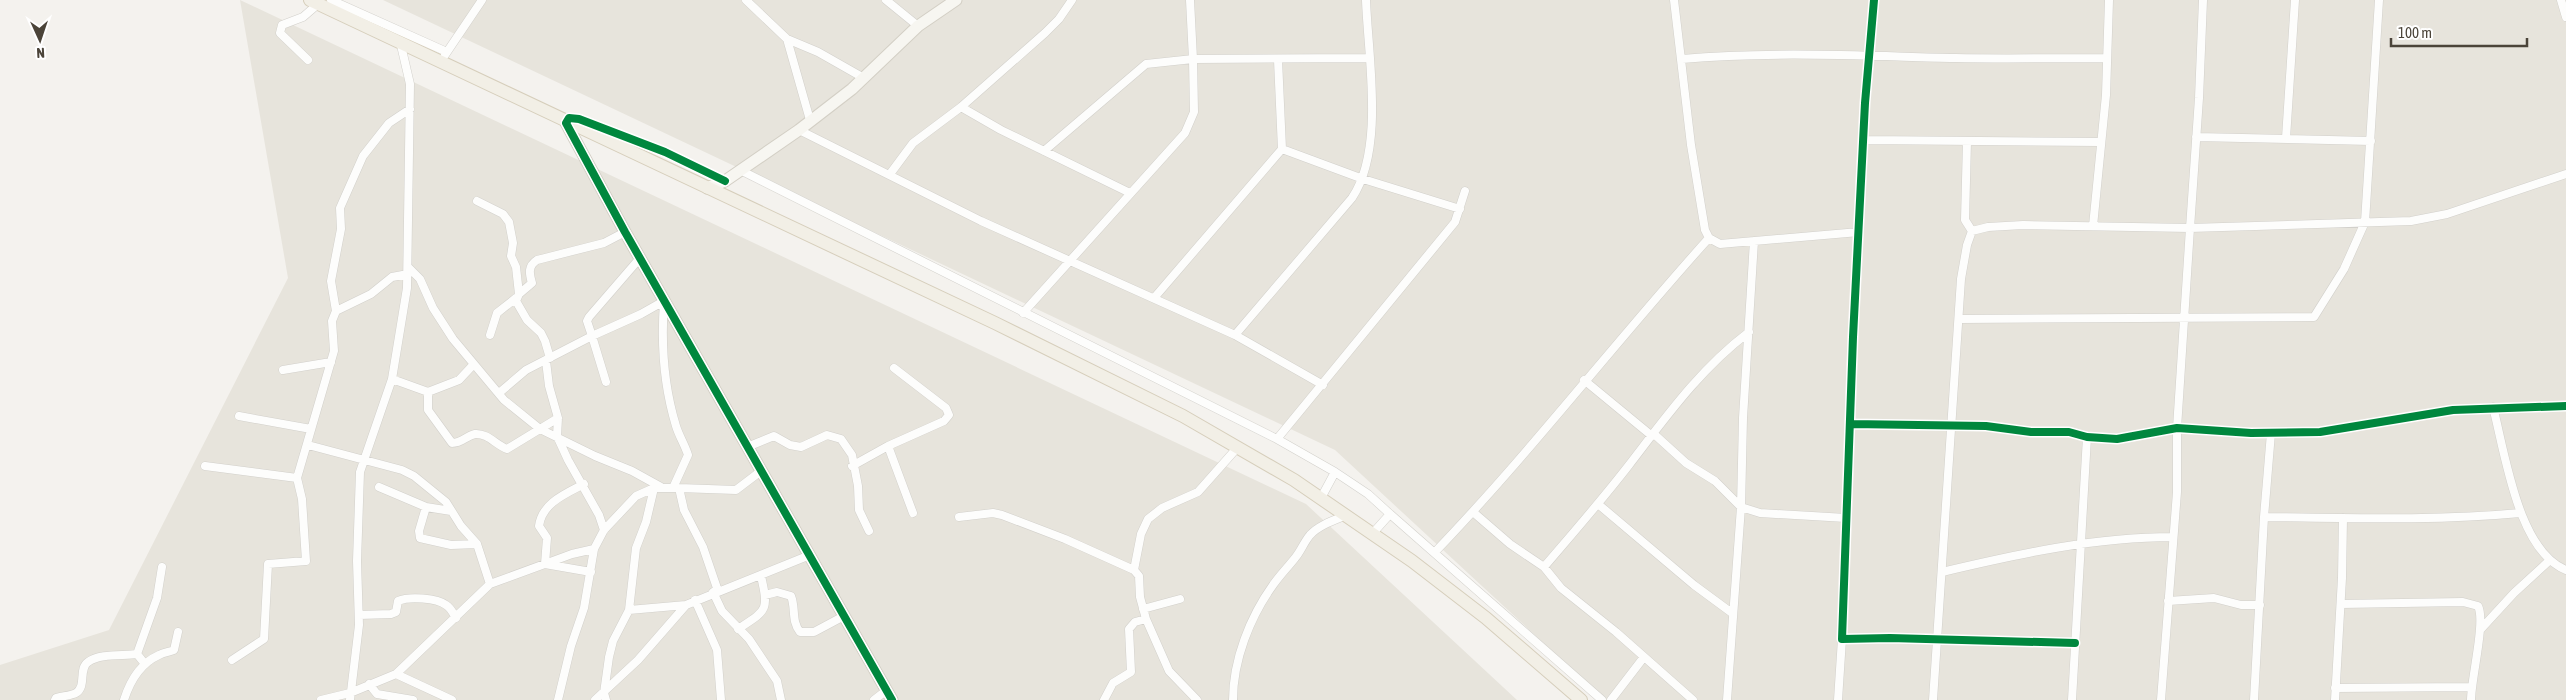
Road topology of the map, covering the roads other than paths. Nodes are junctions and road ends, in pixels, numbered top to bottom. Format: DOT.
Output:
graph roads {
  1 [pos="331,0"];
  2 [pos="482,0"];
  3 [pos="886,0"];
  4 [pos="956,0"];
  5 [pos="1072,0"];
  6 [pos="1190,0"];
  7 [pos="1366,0"];
  8 [pos="1674,0"];
  9 [pos="1874,0"];
  10 [pos="2110,0"];
  11 [pos="2203,0"];
  12 [pos="2295,0"];
  13 [pos="2379,0"];
  14 [pos="2562,0"];
  15 [pos="749,1"];
  16 [pos="314,2"];
  17 [pos="2566,17"];
  18 [pos="918,26"];
  19 [pos="787,38"];
  20 [pos="400,41"];
  21 [pos="1870,55"];
  22 [pos="444,56"];
  23 [pos="1368,58"];
  24 [pos="2107,58"];
  25 [pos="1193,59"];
  26 [pos="1682,59"];
  27 [pos="308,60"];
  28 [pos="1278,60"];
  29 [pos="862,77"];
  30 [pos="961,107"];
  31 [pos="410,109"];
  32 [pos="810,120"];
  33 [pos="566,123"];
  34 [pos="799,130"];
  35 [pos="2196,137"];
  36 [pos="2286,138"];
  37 [pos="1865,140"];
  38 [pos="1967,141"];
  39 [pos="2371,141"];
  40 [pos="2101,142"];
  41 [pos="1282,149"];
  42 [pos="1044,151"];
  43 [pos="740,170"];
  44 [pos="890,174"];
  45 [pos="2566,174"];
  46 [pos="1363,179"];
  47 [pos="725,181"];
  48 [pos="707,188"];
  49 [pos="1465,191"];
  50 [pos="1130,193"];
  51 [pos="478,201"];
  52 [pos="1460,209"];
  53 [pos="2365,222"];
  54 [pos="2093,226"];
  55 [pos="2190,228"];
  56 [pos="1972,231"];
  57 [pos="625,232"];
  58 [pos="1860,232"];
  59 [pos="1709,238"];
  60 [pos="1754,241"];
  61 [pos="640,258"];
  62 [pos="1068,261"];
  63 [pos="408,270"];
  64 [pos="517,296"];
  65 [pos="1154,298"];
  66 [pos="664,300"];
  67 [pos="336,311"];
  68 [pos="1023,313"];
  69 [pos="2184,318"];
  70 [pos="1959,319"];
  71 [pos="1749,332"];
  72 [pos="490,335"];
  73 [pos="1235,335"];
  74 [pos="592,336"];
  75 [pos="548,360"];
  76 [pos="331,362"];
  77 [pos="473,365"];
  78 [pos="894,368"];
  79 [pos="283,370"];
  80 [pos="392,379"];
  81 [pos="1584,380"];
  82 [pos="606,382"];
  83 [pos="1323,385"];
  84 [pos="428,392"];
  85 [pos="499,393"];
  86 [pos="2566,406"];
  87 [pos="2493,407"];
  88 [pos="238,416"];
  89 [pos="558,418"];
  90 [pos="1851,424"];
  91 [pos="1951,426"];
  92 [pos="2177,428"];
  93 [pos="311,429"];
  94 [pos="540,429"];
  95 [pos="2271,432"];
  96 [pos="1653,435"];
  97 [pos="557,436"];
  98 [pos="2087,437"];
  99 [pos="1277,439"];
  100 [pos="308,445"];
  101 [pos="888,446"];
  102 [pos="747,447"];
  103 [pos="1237,448"];
  104 [pos="364,459"];
  105 [pos="205,466"];
  106 [pos="852,466"];
  107 [pos="760,471"];
  108 [pos="1335,472"];
  109 [pos="297,478"];
  110 [pos="584,484"];
  111 [pos="379,487"];
  112 [pos="658,488"];
  113 [pos="676,488"];
  114 [pos="1321,498"];
  115 [pos="1598,504"];
  116 [pos="426,507"];
  117 [pos="1741,507"];
  118 [pos="451,510"];
  119 [pos="1473,512"];
  120 [pos="913,513"];
  121 [pos="2520,513"];
  122 [pos="1390,514"];
  123 [pos="1347,515"];
  124 [pos="959,517"];
  125 [pos="2264,517"];
  126 [pos="1846,518"];
  127 [pos="2343,518"];
  128 [pos="604,530"];
  129 [pos="869,531"];
  130 [pos="1373,533"];
  131 [pos="2173,537"];
  132 [pos="477,544"];
  133 [pos="2081,545"];
  134 [pos="594,549"];
  135 [pos="1435,552"];
  136 [pos="810,555"];
  137 [pos="2550,560"];
  138 [pos="545,564"];
  139 [pos="162,567"];
  140 [pos="1544,567"];
  141 [pos="1134,570"];
  142 [pos="2566,570"];
  143 [pos="591,572"];
  144 [pos="1942,572"];
  145 [pos="761,576"];
  146 [pos="490,584"];
  147 [pos="716,592"];
  148 [pos="765,595"];
  149 [pos="1180,599"];
  150 [pos="695,600"];
  151 [pos="2168,601"];
  152 [pos="2341,604"];
  153 [pos="686,605"];
  154 [pos="2260,605"];
  155 [pos="1143,609"];
  156 [pos="629,610"];
  157 [pos="1732,613"];
  158 [pos="359,614"];
  159 [pos="844,616"];
  160 [pos="456,618"];
  161 [pos="1146,619"];
  162 [pos="738,630"];
  163 [pos="2480,630"];
  164 [pos="178,632"];
  165 [pos="1842,639"];
  166 [pos="1937,640"];
  167 [pos="2075,642"];
  168 [pos="137,654"];
  169 [pos="1644,657"];
  170 [pos="232,660"];
  171 [pos="145,664"];
  172 [pos="396,674"];
  173 [pos="369,684"];
  174 [pos="2471,687"];
  175 [pos="2335,688"];
  176 [pos="890,695"];
  177 [pos="350,696"];
  178 [pos="605,696"];
  179 [pos="382,697"];
  180 [pos="55,700"];
  181 [pos="124,700"];
  182 [pos="321,700"];
  183 [pos="413,700"];
  184 [pos="452,700"];
  185 [pos="558,700"];
  186 [pos="595,700"];
  187 [pos="720,700"];
  188 [pos="781,700"];
  189 [pos="874,700"];
  190 [pos="1104,700"];
  191 [pos="1197,700"];
  192 [pos="1233,700"];
  193 [pos="1581,700"];
  194 [pos="1602,700"];
  195 [pos="1610,700"];
  196 [pos="1693,700"];
  197 [pos="1728,700"];
  198 [pos="1838,700"];
  199 [pos="1933,700"];
  200 [pos="2072,700"];
  201 [pos="2161,700"];
  202 [pos="2254,700"];
  203 [pos="2335,700"];
  204 [pos="2471,700"];
  1 -- 22 [label="street"];
  2 -- 22 [label="street"];
  3 -- 18 [label="street"];
  4 -- 18 [label="street"];
  5 -- 30 [label="street"];
  6 -- 25 [label="street"];
  7 -- 23 [label="street"];
  8 -- 26 [label="street"];
  9 -- 21 [label="street"];
  10 -- 24 [label="street"];
  11 -- 35 [label="street"];
  12 -- 36 [label="street"];
  13 -- 39 [label="street"];
  14 -- 17 [label="street"];
  15 -- 19 [label="street"];
  16 -- 20 [label="main road"];
  16 -- 27 [label="street"];
  18 -- 29 [label="street"];
  19 -- 29 [label="street"];
  19 -- 32 [label="street"];
  20 -- 22 [label="main road"];
  20 -- 31 [label="street"];
  21 -- 24 [label="street"];
  21 -- 26 [label="street"];
  21 -- 37 [label="street"];
  22 -- 33 [label="main road"];
  23 -- 28 [label="street"];
  23 -- 46 [label="street"];
  24 -- 40 [label="street"];
  25 -- 28 [label="street"];
  25 -- 42 [label="street"];
  25 -- 50 [label="street"];
  26 -- 59 [label="street"];
  28 -- 41 [label="street"];
  29 -- 32 [label="street"];
  30 -- 42 [label="street"];
  30 -- 44 [label="street"];
  31 -- 63 [label="street"];
  31 -- 67 [label="street"];
  32 -- 34 [label="street"];
  33 -- 47 [label="street"];
  33 -- 48 [label="main road"];
  33 -- 57 [label="street"];
  34 -- 43 [label="street"];
  34 -- 44 [label="street"];
  35 -- 36 [label="street"];
  35 -- 55 [label="street"];
  36 -- 39 [label="street"];
  37 -- 38 [label="street"];
  37 -- 58 [label="street"];
  38 -- 40 [label="street"];
  38 -- 56 [label="street"];
  39 -- 53 [label="street"];
  40 -- 54 [label="street"];
  41 -- 46 [label="street"];
  41 -- 65 [label="street"];
  42 -- 50 [label="street"];
  43 -- 47 [label="street"];
  43 -- 68 [label="street"];
  44 -- 62 [label="street"];
  45 -- 53 [label="street"];
  46 -- 52 [label="street"];
  46 -- 73 [label="street"];
  47 -- 48 [label="street"];
  48 -- 103 [label="main road"];
  49 -- 52 [label="street"];
  50 -- 62 [label="street"];
  51 -- 64 [label="street"];
  52 -- 83 [label="street"];
  53 -- 55 [label="street"];
  53 -- 69 [label="street"];
  54 -- 55 [label="street"];
  54 -- 56 [label="street"];
  55 -- 69 [label="street"];
  56 -- 70 [label="street"];
  57 -- 61 [label="street"];
  57 -- 64 [label="street"];
  58 -- 60 [label="street"];
  58 -- 90 [label="street"];
  59 -- 60 [label="street"];
  59 -- 81 [label="street"];
  60 -- 71 [label="street"];
  61 -- 66 [label="street"];
  61 -- 74 [label="street"];
  62 -- 65 [label="street"];
  62 -- 68 [label="street"];
  63 -- 67 [label="street"];
  63 -- 77 [label="street"];
  63 -- 80 [label="street"];
  64 -- 72 [label="street"];
  64 -- 75 [label="street"];
  65 -- 73 [label="street"];
  66 -- 74 [label="street"];
  66 -- 102 [label="street"];
  66 -- 113 [label="street"];
  67 -- 76 [label="street"];
  68 -- 99 [label="street"];
  69 -- 70 [label="street"];
  69 -- 92 [label="street"];
  70 -- 91 [label="street"];
  71 -- 96 [label="street"];
  71 -- 117 [label="street"];
  73 -- 83 [label="street"];
  74 -- 75 [label="street"];
  74 -- 82 [label="street"];
  75 -- 85 [label="street"];
  75 -- 89 [label="street"];
  76 -- 79 [label="street"];
  76 -- 93 [label="street"];
  77 -- 84 [label="street"];
  77 -- 85 [label="street"];
  78 -- 101 [label="street"];
  80 -- 84 [label="street"];
  80 -- 104 [label="street"];
  81 -- 96 [label="street"];
  81 -- 119 [label="street"];
  83 -- 99 [label="street"];
  84 -- 94 [label="street"];
  85 -- 94 [label="street"];
  86 -- 87 [label="street"];
  87 -- 95 [label="street"];
  87 -- 121 [label="street"];
  88 -- 93 [label="street"];
  89 -- 94 [label="street"];
  89 -- 97 [label="street"];
  90 -- 91 [label="street"];
  90 -- 126 [label="street"];
  91 -- 98 [label="street"];
  91 -- 144 [label="street"];
  92 -- 95 [label="street"];
  92 -- 98 [label="street"];
  92 -- 131 [label="street"];
  93 -- 100 [label="street"];
  94 -- 97 [label="street"];
  95 -- 125 [label="street"];
  96 -- 115 [label="street"];
  96 -- 117 [label="street"];
  97 -- 110 [label="street"];
  97 -- 112 [label="street"];
  98 -- 133 [label="street"];
  99 -- 108 [label="street"];
  100 -- 104 [label="street"];
  100 -- 109 [label="street"];
  101 -- 106 [label="street"];
  101 -- 120 [label="street"];
  102 -- 106 [label="street"];
  102 -- 107 [label="street"];
  103 -- 114 [label="main road"];
  103 -- 141 [label="street"];
  104 -- 118 [label="street"];
  104 -- 158 [label="street"];
  105 -- 109 [label="street"];
  106 -- 129 [label="street"];
  107 -- 113 [label="street"];
  107 -- 136 [label="street"];
  108 -- 114 [label="street"];
  108 -- 122 [label="street"];
  109 -- 170 [label="street"];
  110 -- 128 [label="street"];
  110 -- 138 [label="street"];
  111 -- 116 [label="street"];
  112 -- 113 [label="street"];
  112 -- 128 [label="street"];
  112 -- 156 [label="street"];
  113 -- 147 [label="street"];
  114 -- 123 [label="main road"];
  115 -- 140 [label="street"];
  115 -- 157 [label="street"];
  116 -- 118 [label="street"];
  116 -- 132 [label="street"];
  117 -- 126 [label="street"];
  117 -- 157 [label="street"];
  118 -- 132 [label="street"];
  119 -- 135 [label="street"];
  119 -- 140 [label="street"];
  121 -- 127 [label="street"];
  121 -- 137 [label="street"];
  122 -- 130 [label="street"];
  122 -- 135 [label="street"];
  123 -- 130 [label="main road"];
  123 -- 192 [label="street"];
  124 -- 141 [label="street"];
  125 -- 127 [label="street"];
  125 -- 154 [label="street"];
  126 -- 165 [label="street"];
  127 -- 152 [label="street"];
  128 -- 134 [label="street"];
  130 -- 193 [label="main road"];
  131 -- 133 [label="street"];
  131 -- 151 [label="street"];
  132 -- 146 [label="street"];
  133 -- 144 [label="street"];
  133 -- 167 [label="street"];
  134 -- 138 [label="street"];
  134 -- 143 [label="street"];
  135 -- 194 [label="street"];
  136 -- 145 [label="street"];
  136 -- 159 [label="street"];
  137 -- 142 [label="street"];
  137 -- 163 [label="street"];
  138 -- 143 [label="street"];
  138 -- 146 [label="street"];
  139 -- 168 [label="street"];
  140 -- 169 [label="street"];
  141 -- 155 [label="street"];
  143 -- 185 [label="street"];
  144 -- 166 [label="street"];
  145 -- 147 [label="street"];
  145 -- 148 [label="street"];
  146 -- 160 [label="street"];
  147 -- 150 [label="street"];
  147 -- 162 [label="street"];
  148 -- 159 [label="street"];
  148 -- 162 [label="street"];
  149 -- 155 [label="street"];
  150 -- 153 [label="street"];
  150 -- 187 [label="street"];
  151 -- 154 [label="street"];
  151 -- 201 [label="street"];
  152 -- 163 [label="street"];
  152 -- 175 [label="street"];
  153 -- 156 [label="street"];
  153 -- 178 [label="street"];
  154 -- 202 [label="street"];
  155 -- 161 [label="street"];
  156 -- 178 [label="street"];
  157 -- 197 [label="street"];
  158 -- 160 [label="street"];
  158 -- 177 [label="street"];
  159 -- 176 [label="street"];
  160 -- 172 [label="street"];
  161 -- 190 [label="street"];
  161 -- 191 [label="street"];
  162 -- 188 [label="street"];
  163 -- 174 [label="street"];
  164 -- 171 [label="street"];
  165 -- 166 [label="street"];
  165 -- 198 [label="street"];
  166 -- 167 [label="street"];
  166 -- 199 [label="street"];
  167 -- 200 [label="street"];
  168 -- 171 [label="street"];
  168 -- 180 [label="street"];
  169 -- 195 [label="street"];
  169 -- 196 [label="street"];
  171 -- 181 [label="street"];
  172 -- 173 [label="street"];
  172 -- 184 [label="street"];
  173 -- 177 [label="street"];
  173 -- 179 [label="street"];
  174 -- 175 [label="street"];
  174 -- 204 [label="street"];
  175 -- 203 [label="street"];
  176 -- 189 [label="street"];
  177 -- 182 [label="street"];
  178 -- 186 [label="street"];
  179 -- 183 [label="street"];
}
